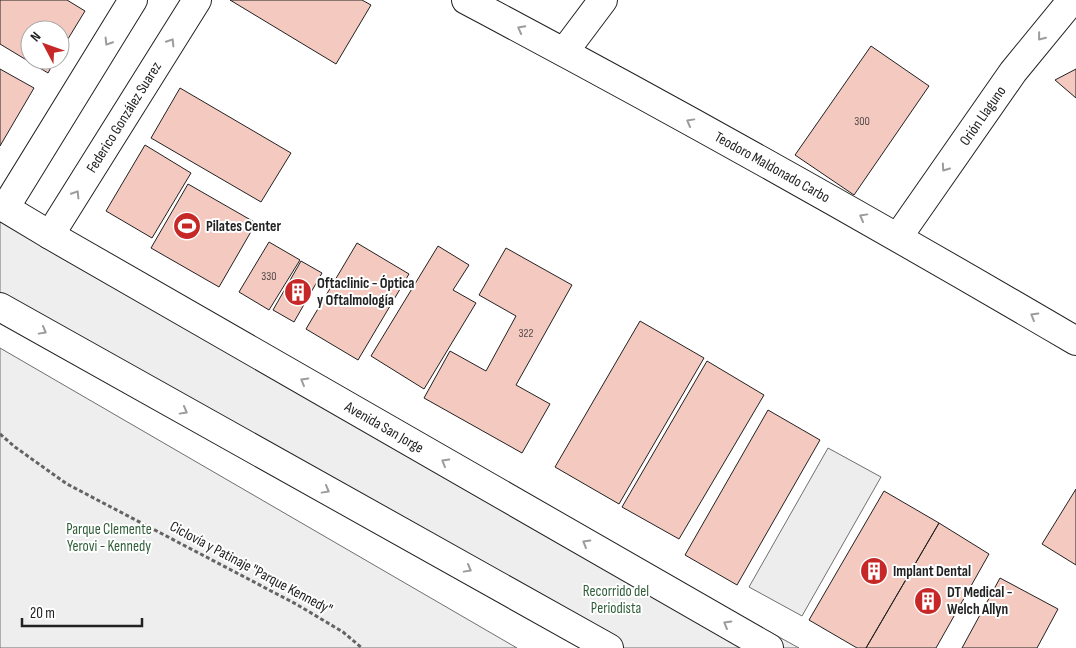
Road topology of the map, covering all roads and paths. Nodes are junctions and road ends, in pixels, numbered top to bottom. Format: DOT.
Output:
graph roads {
  1 [pos="133,0"];
  2 [pos="197,0"];
  3 [pos="466,0"];
  4 [pos="603,0"];
  5 [pos="1072,0"];
  6 [pos="564,52"];
  7 [pos="3,207"];
  8 [pos="50,236"];
  9 [pos="898,237"];
  10 [pos="0,307"];
  11 [pos="1076,340"];
  12 [pos="0,434"];
  13 [pos="362,648"];
  14 [pos="609,648"];
  15 [pos="769,648"];
  1 -- 7 [label="street, one-way"];
  8 -- 2 [label="street, Federico González Suarez, one-way"];
  6 -- 3 [label="street, Teodoro Maldonado Carbo, one-way"];
  4 -- 6 [label="street"];
  5 -- 9 [label="street, Orión Llaguno, one-way"];
  9 -- 6 [label="street, Teodoro Maldonado Carbo, one-way"];
  7 -- 8 [label="street, Avenida San Jorge"];
  15 -- 8 [label="street, Avenida San Jorge, one-way"];
  11 -- 9 [label="street, Teodoro Maldonado Carbo, one-way"];
  10 -- 14 [label="street, one-way"];
  12 -- 13 [label="path, Ciclovía y Patinaje \"Parque Kennedy\""];
}
